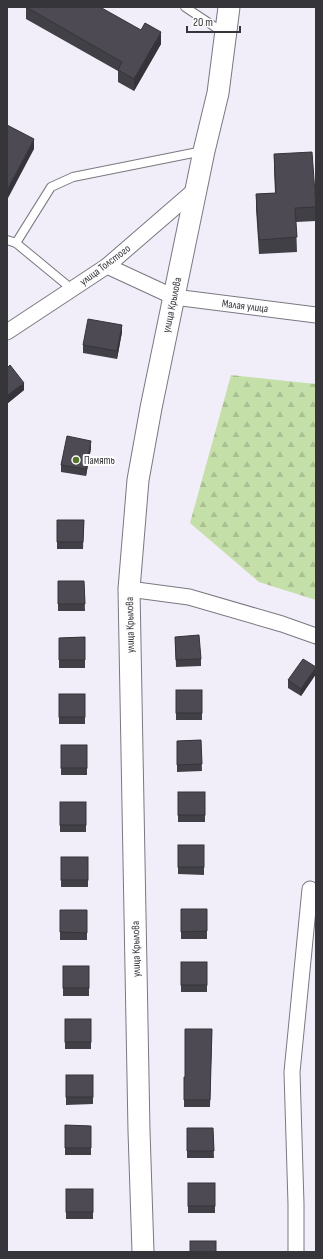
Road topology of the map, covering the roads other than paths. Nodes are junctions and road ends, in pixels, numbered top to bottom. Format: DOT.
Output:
graph roads {
  1 [pos="185,7"];
  2 [pos="229,7"];
  3 [pos="226,34"];
  4 [pos="204,151"];
  5 [pos="196,189"];
  6 [pos="7,240"];
  7 [pos="16,243"];
  8 [pos="107,266"];
  9 [pos="72,290"];
  10 [pos="174,297"];
  11 [pos="316,315"];
  12 [pos="7,332"];
  13 [pos="129,589"];
  14 [pos="316,636"];
  15 [pos="310,889"];
  16 [pos="143,1252"];
  17 [pos="296,1252"];
  1 -- 3 [label="lane"];
  2 -- 3 [label="main road, улица Крылова"];
  3 -- 4 [label="main road, улица Крылова"];
  4 -- 5 [label="main road, улица Крылова"];
  4 -- 7 [label="lane"];
  5 -- 8 [label="street, улица Толстого"];
  5 -- 10 [label="main road, улица Крылова"];
  6 -- 7 [label="lane"];
  7 -- 9 [label="lane"];
  8 -- 9 [label="street, улица Толстого"];
  8 -- 10 [label="street, Малая улица"];
  9 -- 12 [label="street, улица Толстого"];
  10 -- 11 [label="street, Малая улица"];
  10 -- 13 [label="main road, улица Крылова"];
  13 -- 14 [label="street"];
  13 -- 16 [label="main road, улица Крылова"];
  15 -- 17 [label="street"];
}
